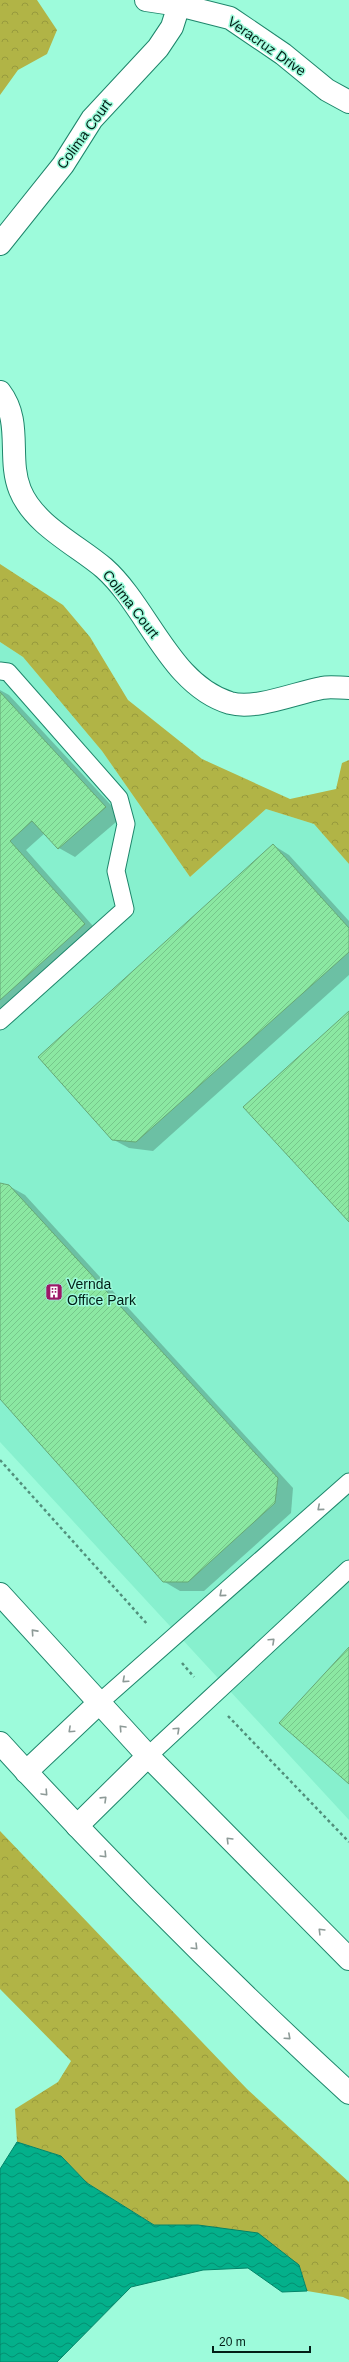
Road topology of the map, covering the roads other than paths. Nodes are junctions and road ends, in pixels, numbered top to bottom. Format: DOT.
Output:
graph roads {
  1 [pos="146,0"];
  2 [pos="177,2"];
  3 [pos="349,102"];
  4 [pos="0,244"];
  5 [pos="0,392"];
  6 [pos="0,671"];
  7 [pos="349,688"];
  8 [pos="0,1020"];
  9 [pos="349,1482"];
  10 [pos="349,1569"];
  11 [pos="0,1594"];
  12 [pos="99,1703"];
  13 [pos="0,1743"];
  14 [pos="148,1756"];
  15 [pos="26,1772"];
  16 [pos="77,1826"];
  17 [pos="349,1958"];
  18 [pos="349,2093"];
  1 -- 2 [label="main road, Veracruz Drive"];
  2 -- 3 [label="main road, Veracruz Drive"];
  2 -- 4 [label="main road, Colima Court"];
  5 -- 7 [label="main road, Colima Court"];
  6 -- 8 [label="lane"];
  9 -- 12 [label="lane, one-way"];
  14 -- 10 [label="lane, one-way"];
  12 -- 11 [label="main road, one-way"];
  14 -- 12 [label="main road, one-way"];
  12 -- 15 [label="main road, one-way"];
  13 -- 15 [label="main road"];
  16 -- 14 [label="main road, one-way"];
  17 -- 14 [label="main road, one-way"];
  15 -- 16 [label="main road, one-way"];
  16 -- 18 [label="main road, one-way"];
}
